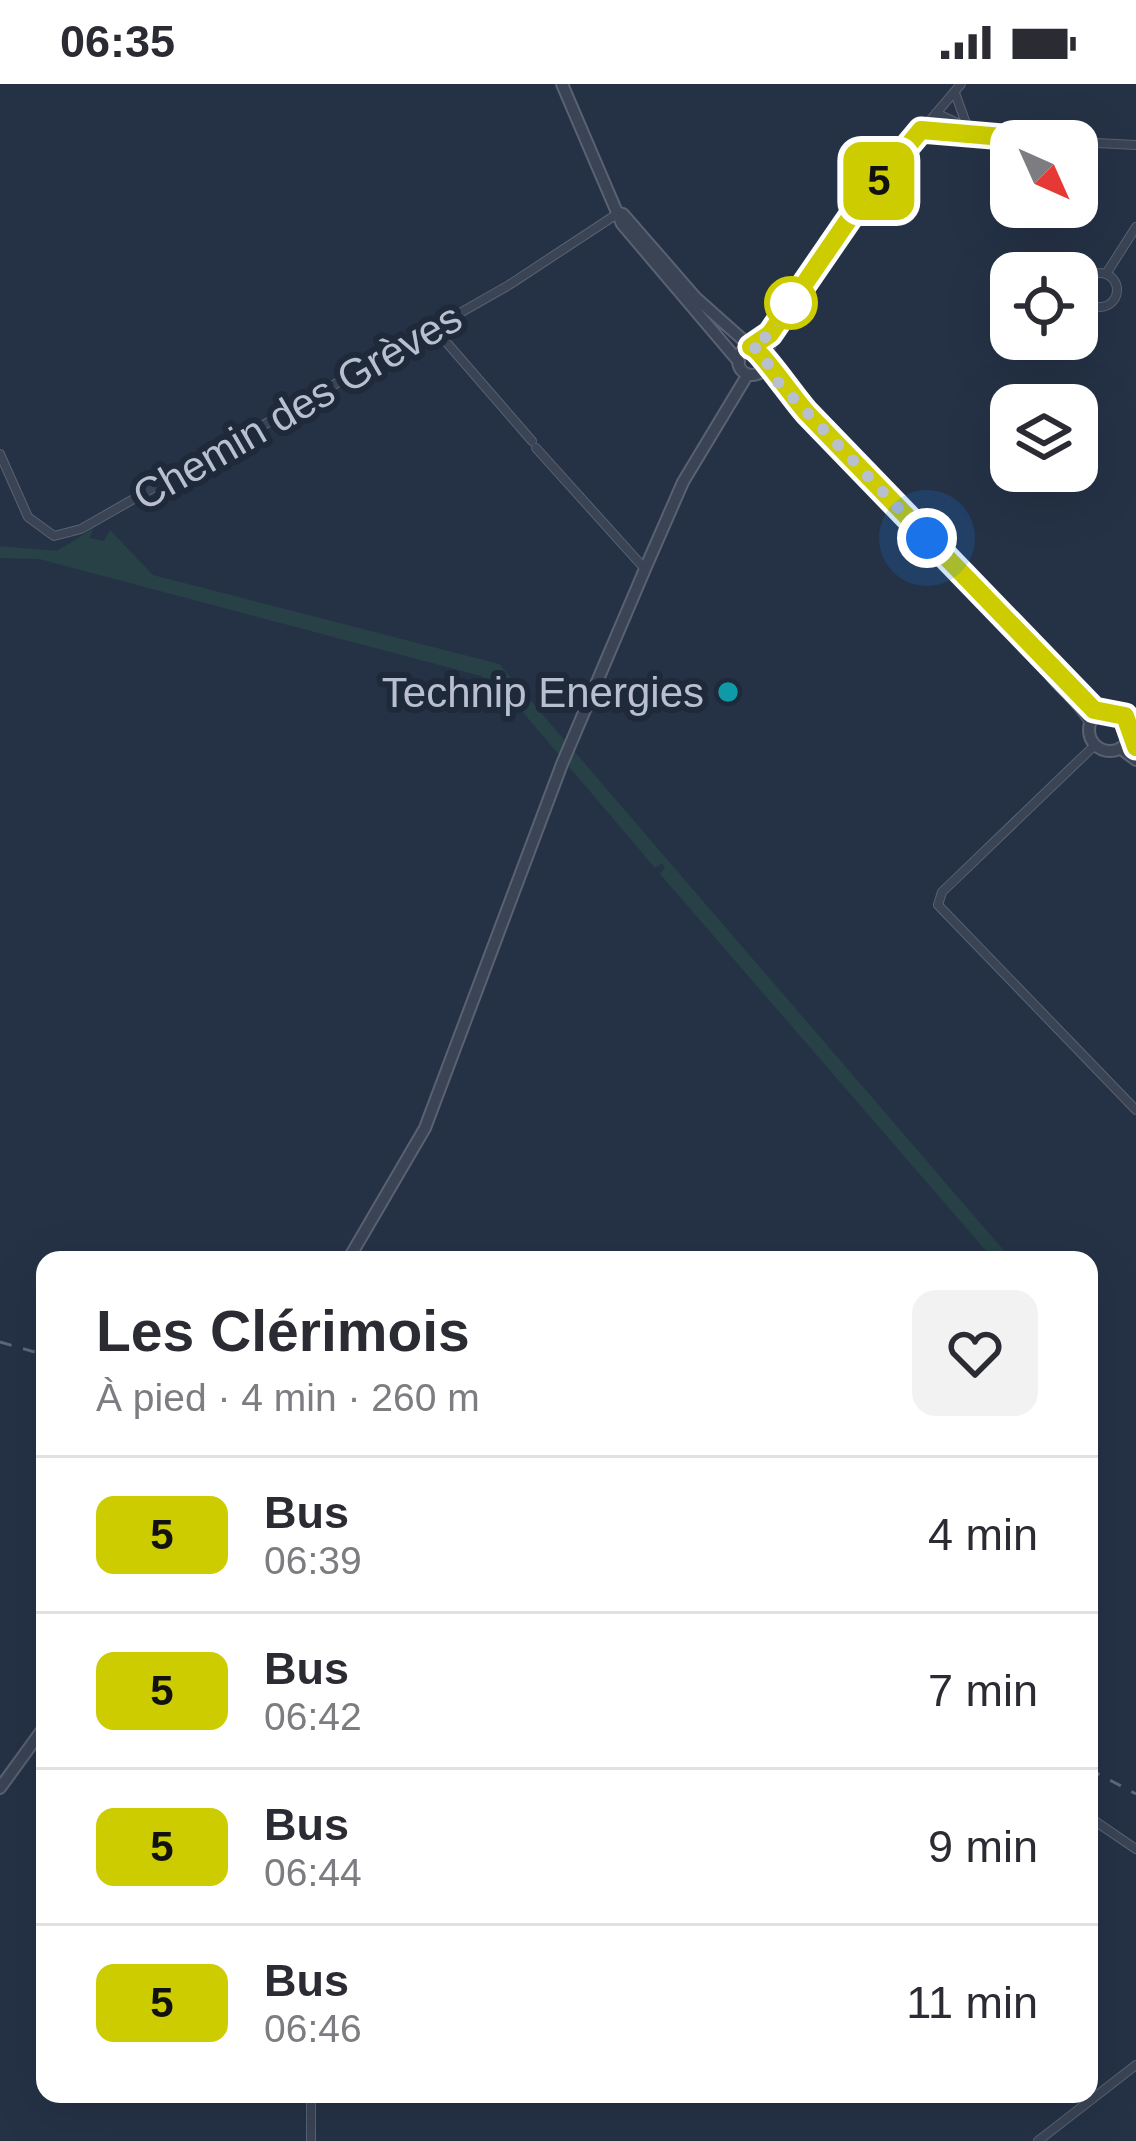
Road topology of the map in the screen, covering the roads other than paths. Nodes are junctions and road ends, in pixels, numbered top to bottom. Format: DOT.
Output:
graph roads {
  1 [pos="562,84"];
  2 [pos="958,87"];
  3 [pos="936,113"];
  4 [pos="921,130"];
  5 [pos="969,130"];
  6 [pos="990,138"];
  7 [pos="1098,143"];
  8 [pos="1136,145"];
  9 [pos="621,212"];
  10 [pos="1135,229"];
  11 [pos="815,267"];
  12 [pos="1106,274"];
  13 [pos="434,328"];
  14 [pos="751,347"];
  15 [pos="766,359"];
  16 [pos="739,362"];
  17 [pos="750,374"];
  18 [pos="824,431"];
  19 [pos="0,454"];
  20 [pos="645,569"];
  21 [pos="1040,655"];
  22 [pos="1136,705"];
  23 [pos="1097,713"];
  24 [pos="1125,716"];
  25 [pos="1090,725"];
  26 [pos="1133,742"];
  27 [pos="1095,745"];
  28 [pos="1120,748"];
  29 [pos="1136,760"];
  30 [pos="1136,1110"];
  31 [pos="353,1251"];
  32 [pos="36,1738"];
  33 [pos="0,1788"];
  34 [pos="1098,1822"];
  35 [pos="1136,1849"];
  36 [pos="1136,2066"];
  37 [pos="1098,2095"];
  38 [pos="311,2103"];
  39 [pos="1088,2103"];
  40 [pos="311,2141"];
  41 [pos="1038,2141"];
  1 -- 9 [label="street"];
  2 -- 3 [label="street"];
  2 -- 5 [label="street"];
  3 -- 4 [label="street"];
  3 -- 5 [label="street"];
  4 -- 6 [label="street"];
  4 -- 11 [label="street"];
  5 -- 6 [label="street"];
  7 -- 8 [label="street"];
  9 -- 13 [label="street, Chemin des Grèves"];
  9 -- 14 [label="street"];
  9 -- 16 [label="street"];
  10 -- 12 [label="street"];
  11 -- 14 [label="street"];
  11 -- 15 [label="street"];
  12 -- 12 [label="street"];
  13 -- 19 [label="street, Chemin des Grèves"];
  13 -- 20 [label="street"];
  14 -- 15 [label="street"];
  14 -- 16 [label="street"];
  15 -- 17 [label="street"];
  15 -- 18 [label="street"];
  16 -- 17 [label="street"];
  17 -- 18 [label="street"];
  17 -- 20 [label="street"];
  18 -- 21 [label="street"];
  20 -- 31 [label="street"];
  21 -- 23 [label="street"];
  21 -- 25 [label="street"];
  22 -- 24 [label="street"];
  23 -- 24 [label="street"];
  23 -- 25 [label="street"];
  24 -- 26 [label="street"];
  25 -- 27 [label="street"];
  26 -- 28 [label="street"];
  27 -- 28 [label="street"];
  27 -- 30 [label="street"];
  28 -- 29 [label="street"];
  32 -- 33 [label="street"];
  34 -- 35 [label="street"];
  36 -- 37 [label="street"];
  38 -- 40 [label="street"];
  39 -- 41 [label="street"];
}
